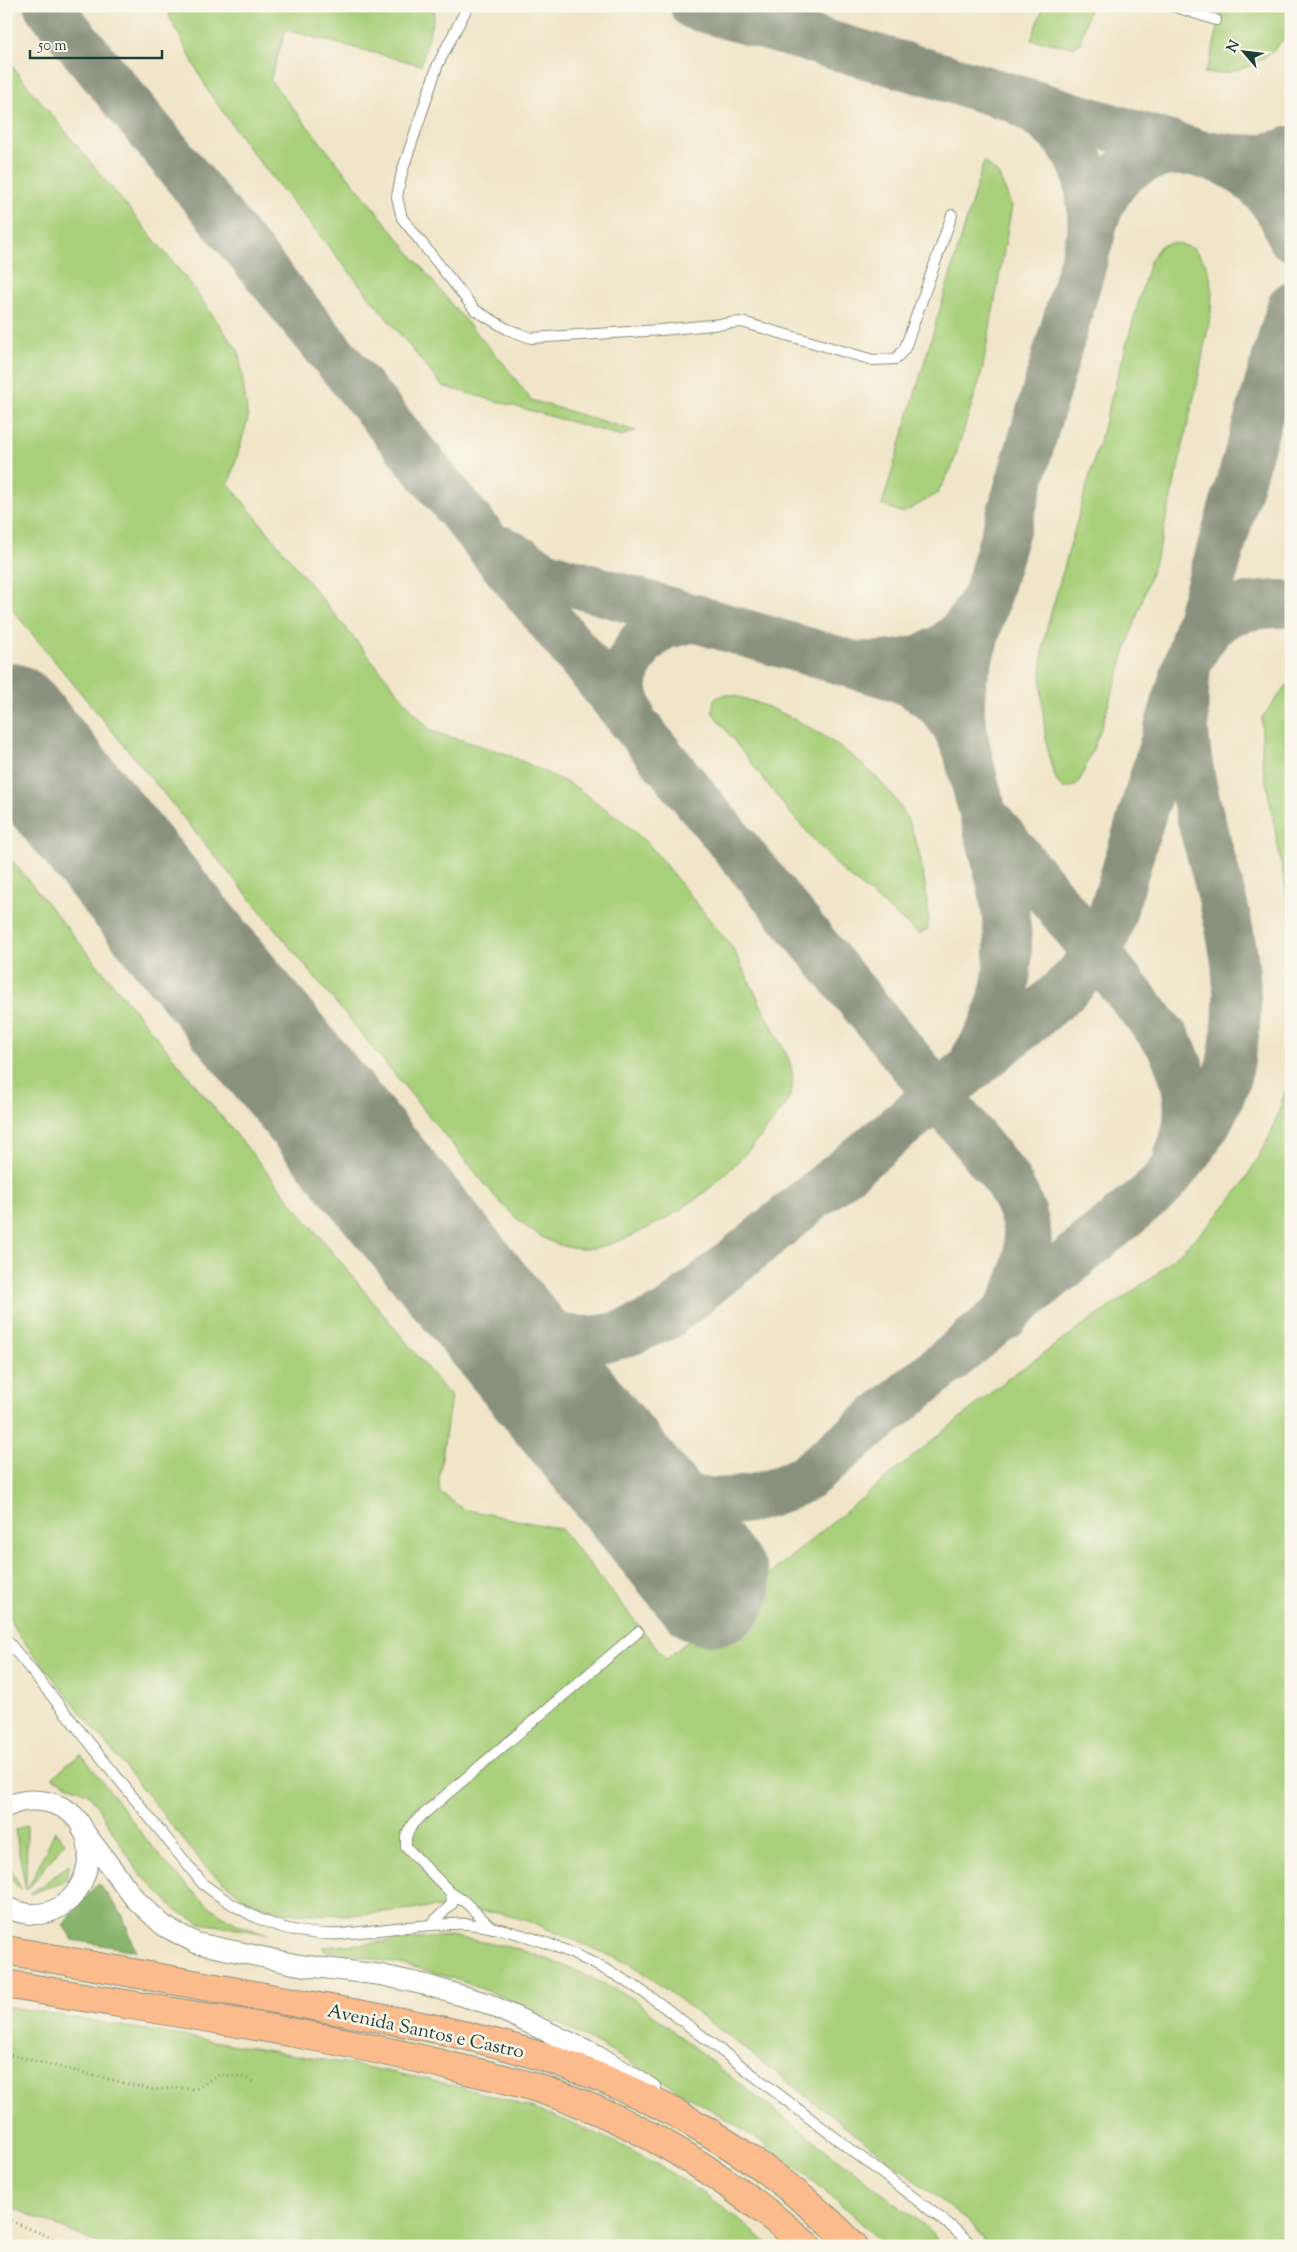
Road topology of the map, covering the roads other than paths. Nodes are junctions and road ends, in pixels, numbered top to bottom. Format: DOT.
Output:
graph roads {
  1 [pos="468,6"];
  2 [pos="1173,6"];
  3 [pos="1216,20"];
  4 [pos="952,216"];
  5 [pos="638,1632"];
  6 [pos="6,1639"];
  7 [pos="12,1801"];
  8 [pos="82,1829"];
  9 [pos="451,1893"];
  10 [pos="6,1907"];
  11 [pos="430,1925"];
  12 [pos="493,1928"];
  13 [pos="6,1950"];
  14 [pos="6,1984"];
  15 [pos="705,2130"];
  16 [pos="807,2246"];
  17 [pos="854,2246"];
  18 [pos="973,2246"];
  1 -- 4 [label="lane"];
  2 -- 3 [label="lane"];
  5 -- 9 [label="lane"];
  6 -- 11 [label="lane"];
  7 -- 8 [label="street"];
  8 -- 10 [label="street"];
  8 -- 15 [label="street"];
  9 -- 11 [label="lane"];
  9 -- 12 [label="lane"];
  11 -- 12 [label="lane"];
  12 -- 18 [label="lane"];
  13 -- 15 [label="main road, Avenida Santos e Castro"];
  14 -- 16 [label="main road, Avenida Santos e Castro"];
  15 -- 17 [label="main road, Avenida Santos e Castro"];
}
